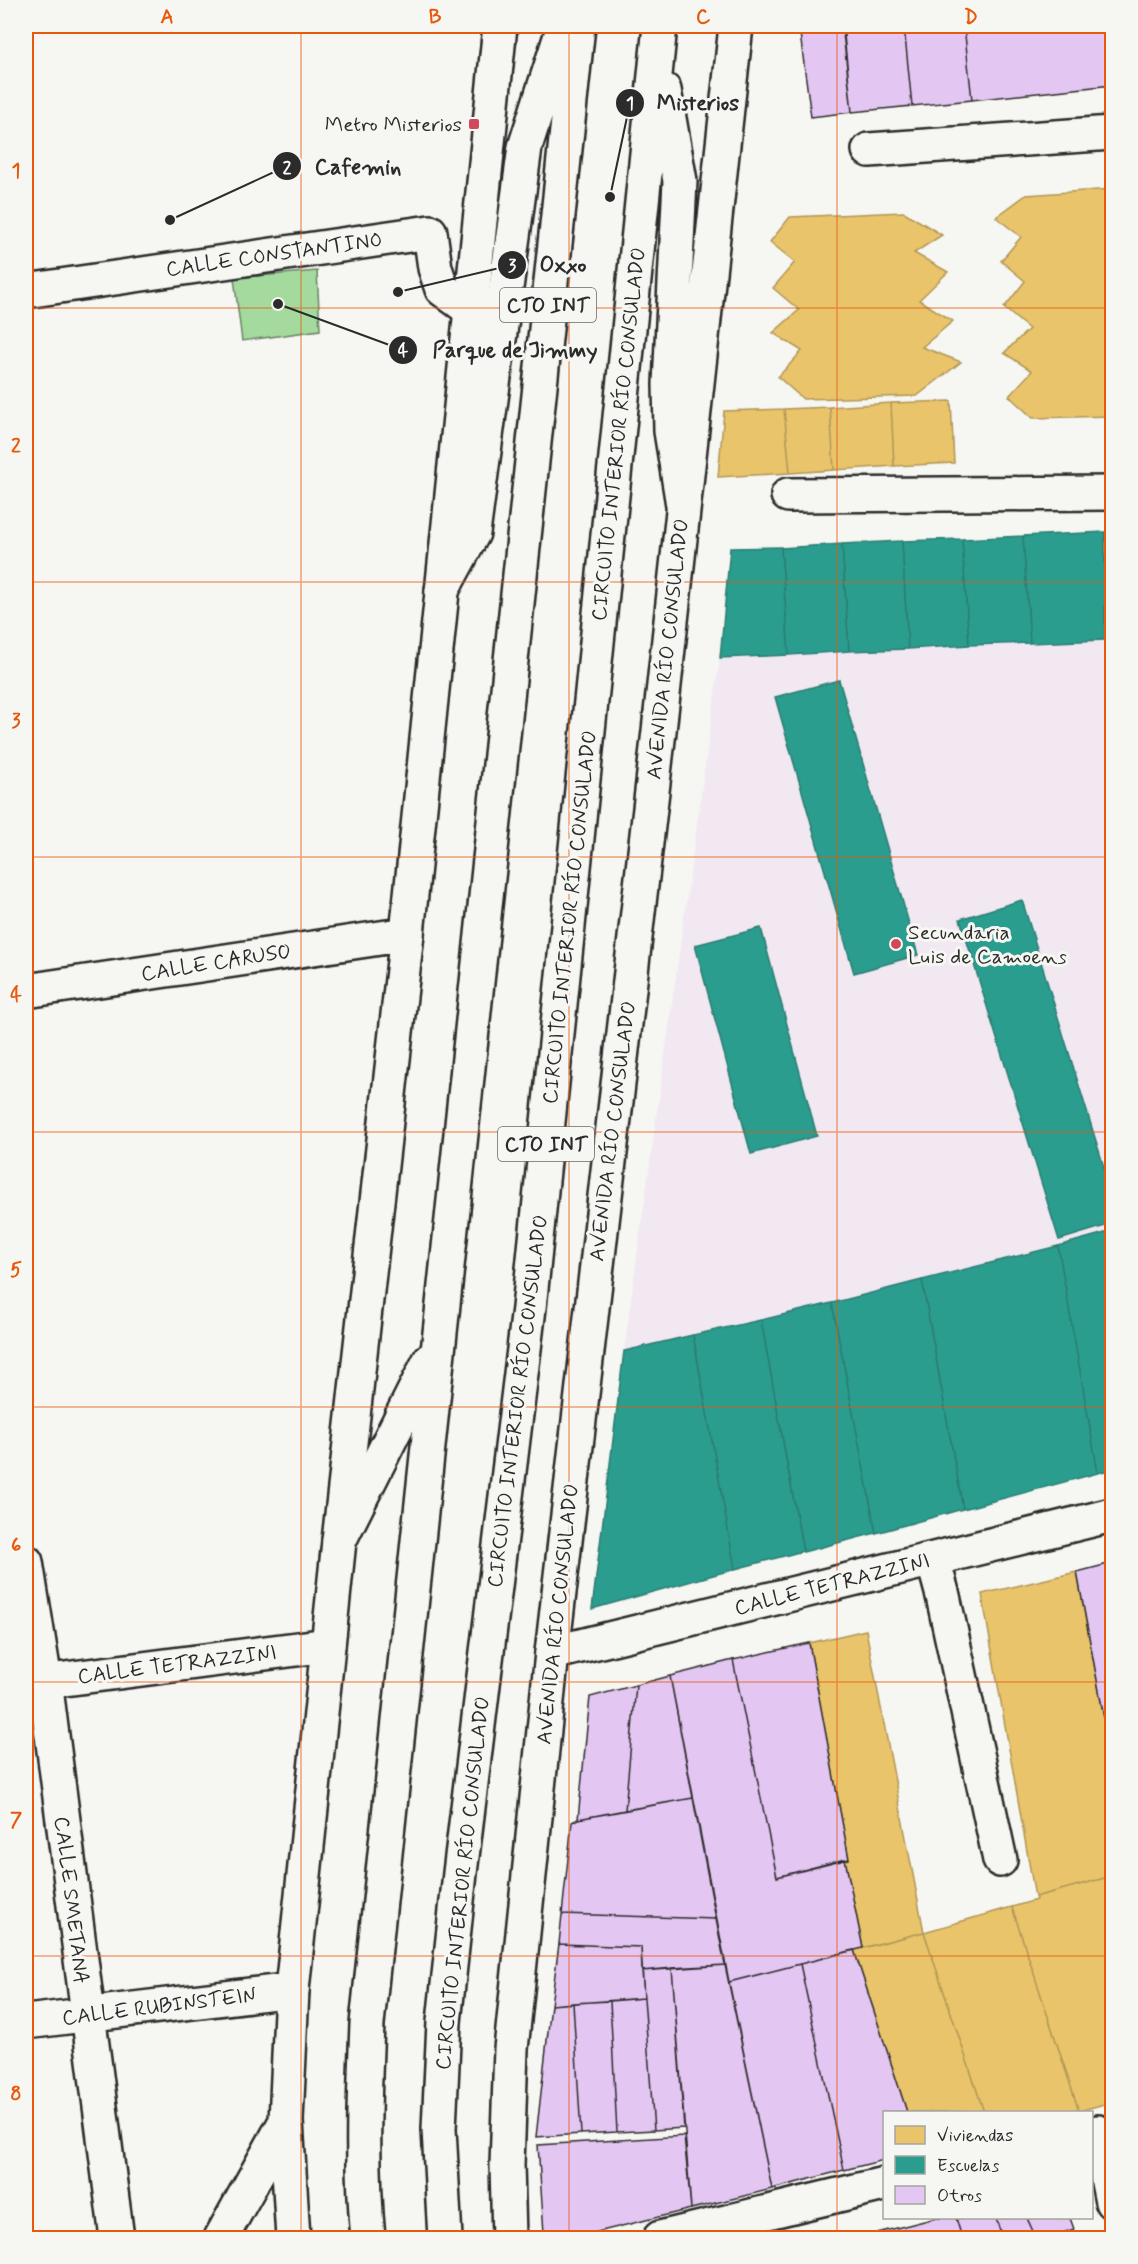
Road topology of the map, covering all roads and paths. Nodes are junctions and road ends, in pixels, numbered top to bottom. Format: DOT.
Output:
graph roads {
  1 [pos="500,26"];
  2 [pos="564,26"];
  3 [pos="578,26"];
  4 [pos="736,26"];
  5 [pos="659,38"];
  6 [pos="1113,133"];
  7 [pos="869,150"];
  8 [pos="26,291"];
  9 [pos="471,305"];
  10 [pos="1113,493"];
  11 [pos="788,495"];
  12 [pos="683,506"];
  13 [pos="442,590"];
  14 [pos="407,934"];
  15 [pos="26,991"];
  16 [pos="439,1342"];
  17 [pos="1113,1515"];
  18 [pos="339,1541"];
  19 [pos="933,1559"];
  20 [pos="26,1562"];
  21 [pos="328,1645"];
  22 [pos="552,1653"];
  23 [pos="35,1682"];
  24 [pos="1000,1860"];
  25 [pos="292,1990"];
  26 [pos="86,2014"];
  27 [pos="26,2022"];
  28 [pos="286,2121"];
  29 [pos="1101,2132"];
  30 [pos="883,2184"];
  31 [pos="1113,2202"];
  32 [pos="117,2238"];
  33 [pos="221,2238"];
  34 [pos="293,2238"];
  35 [pos="368,2238"];
  36 [pos="445,2238"];
  37 [pos="509,2238"];
  38 [pos="660,2238"];
  1 -- 9 [label="main road, CTO INT"];
  2 -- 13 [label="main road"];
  3 -- 16 [label="main road, CTO INT"];
  4 -- 12 [label="main road, AVENIDA RÍO CONSULADO / CTO INT"];
  5 -- 12 [label="main road"];
  5 -- 36 [label="main road, CIRCUITO INTERIOR RÍO CONSULADO / CTO INT"];
  6 -- 7 [label="main road"];
  8 -- 9 [label="main road, CALLE CONSTANTINO"];
  9 -- 13 [label="main road, CTO INT"];
  10 -- 11 [label="main road"];
  12 -- 22 [label="main road, AVENIDA RÍO CONSULADO / CTO INT"];
  13 -- 14 [label="main road, CTO INT"];
  14 -- 15 [label="main road, CALLE CARUSO"];
  14 -- 18 [label="main road, CTO INT"];
  16 -- 18 [label="main road"];
  16 -- 35 [label="main road, CTO INT"];
  17 -- 19 [label="main road, CALLE TETRAZZINI"];
  18 -- 21 [label="main road, CTO INT"];
  19 -- 22 [label="main road, CALLE TETRAZZINI"];
  19 -- 24 [label="main road"];
  20 -- 23 [label="main road, CALLE SMETANA"];
  21 -- 23 [label="main road, CALLE TETRAZZINI"];
  21 -- 25 [label="main road, CTO INT"];
  22 -- 37 [label="main road, AVENIDA RÍO CONSULADO / CTO INT"];
  23 -- 26 [label="main road, CALLE SMETANA"];
  25 -- 26 [label="main road, CALLE RUBINSTEIN"];
  25 -- 28 [label="main road, CTO INT"];
  26 -- 27 [label="main road, CALLE RUBINSTEIN"];
  26 -- 32 [label="main road, CALLE SMETANA"];
  28 -- 33 [label="main road"];
  28 -- 34 [label="main road, CTO INT"];
  29 -- 31 [label="main road"];
  30 -- 38 [label="main road"];
}
